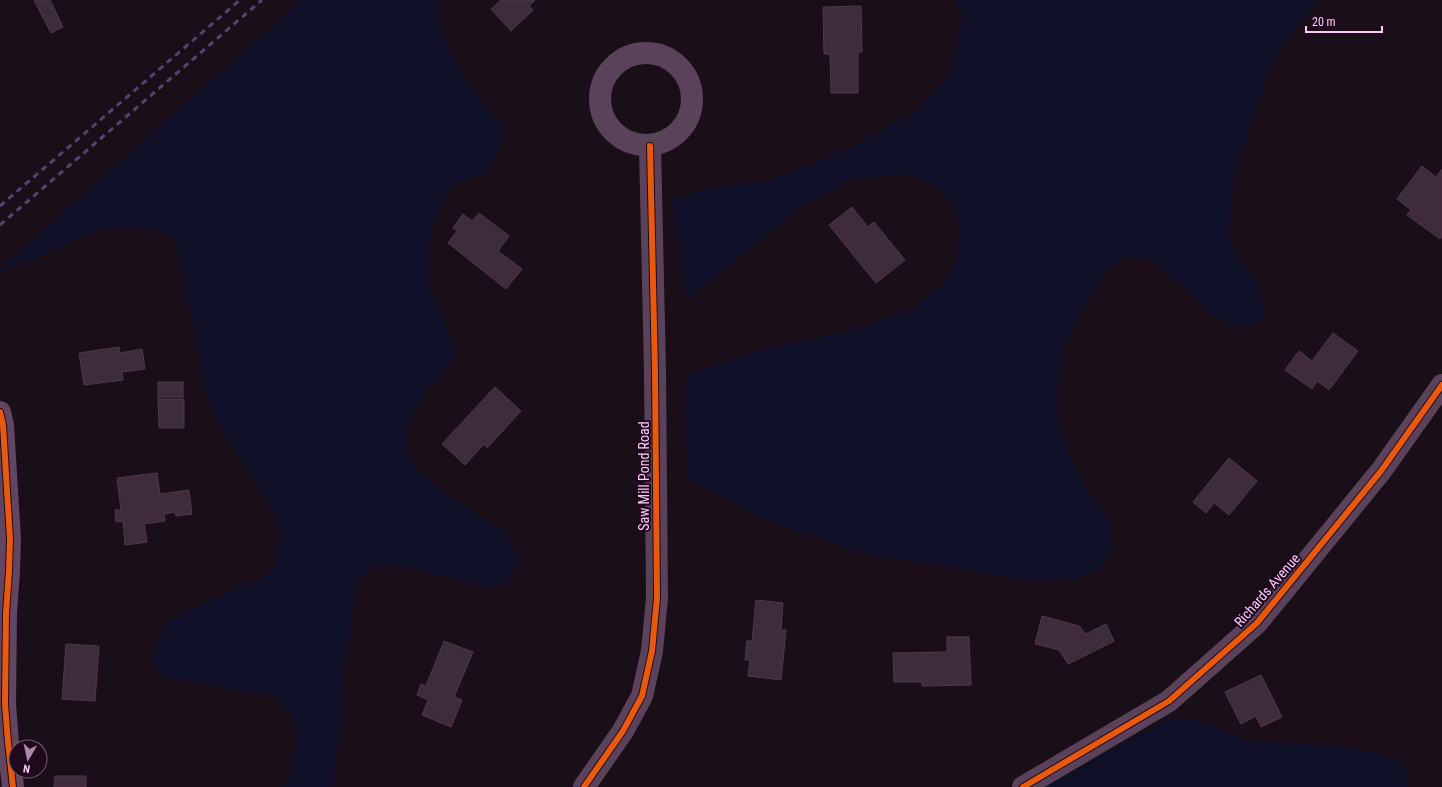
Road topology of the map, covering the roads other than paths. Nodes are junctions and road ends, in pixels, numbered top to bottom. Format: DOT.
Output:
graph roads {
  1 [pos="650,146"];
  2 [pos="1442,385"];
  3 [pos="0,412"];
  4 [pos="13,787"];
  5 [pos="584,787"];
  6 [pos="1023,787"];
  1 -- 1 [label="street"];
  1 -- 5 [label="street, Saw Mill Pond Road"];
  2 -- 6 [label="street, Richards Avenue"];
  3 -- 4 [label="street"];
}
